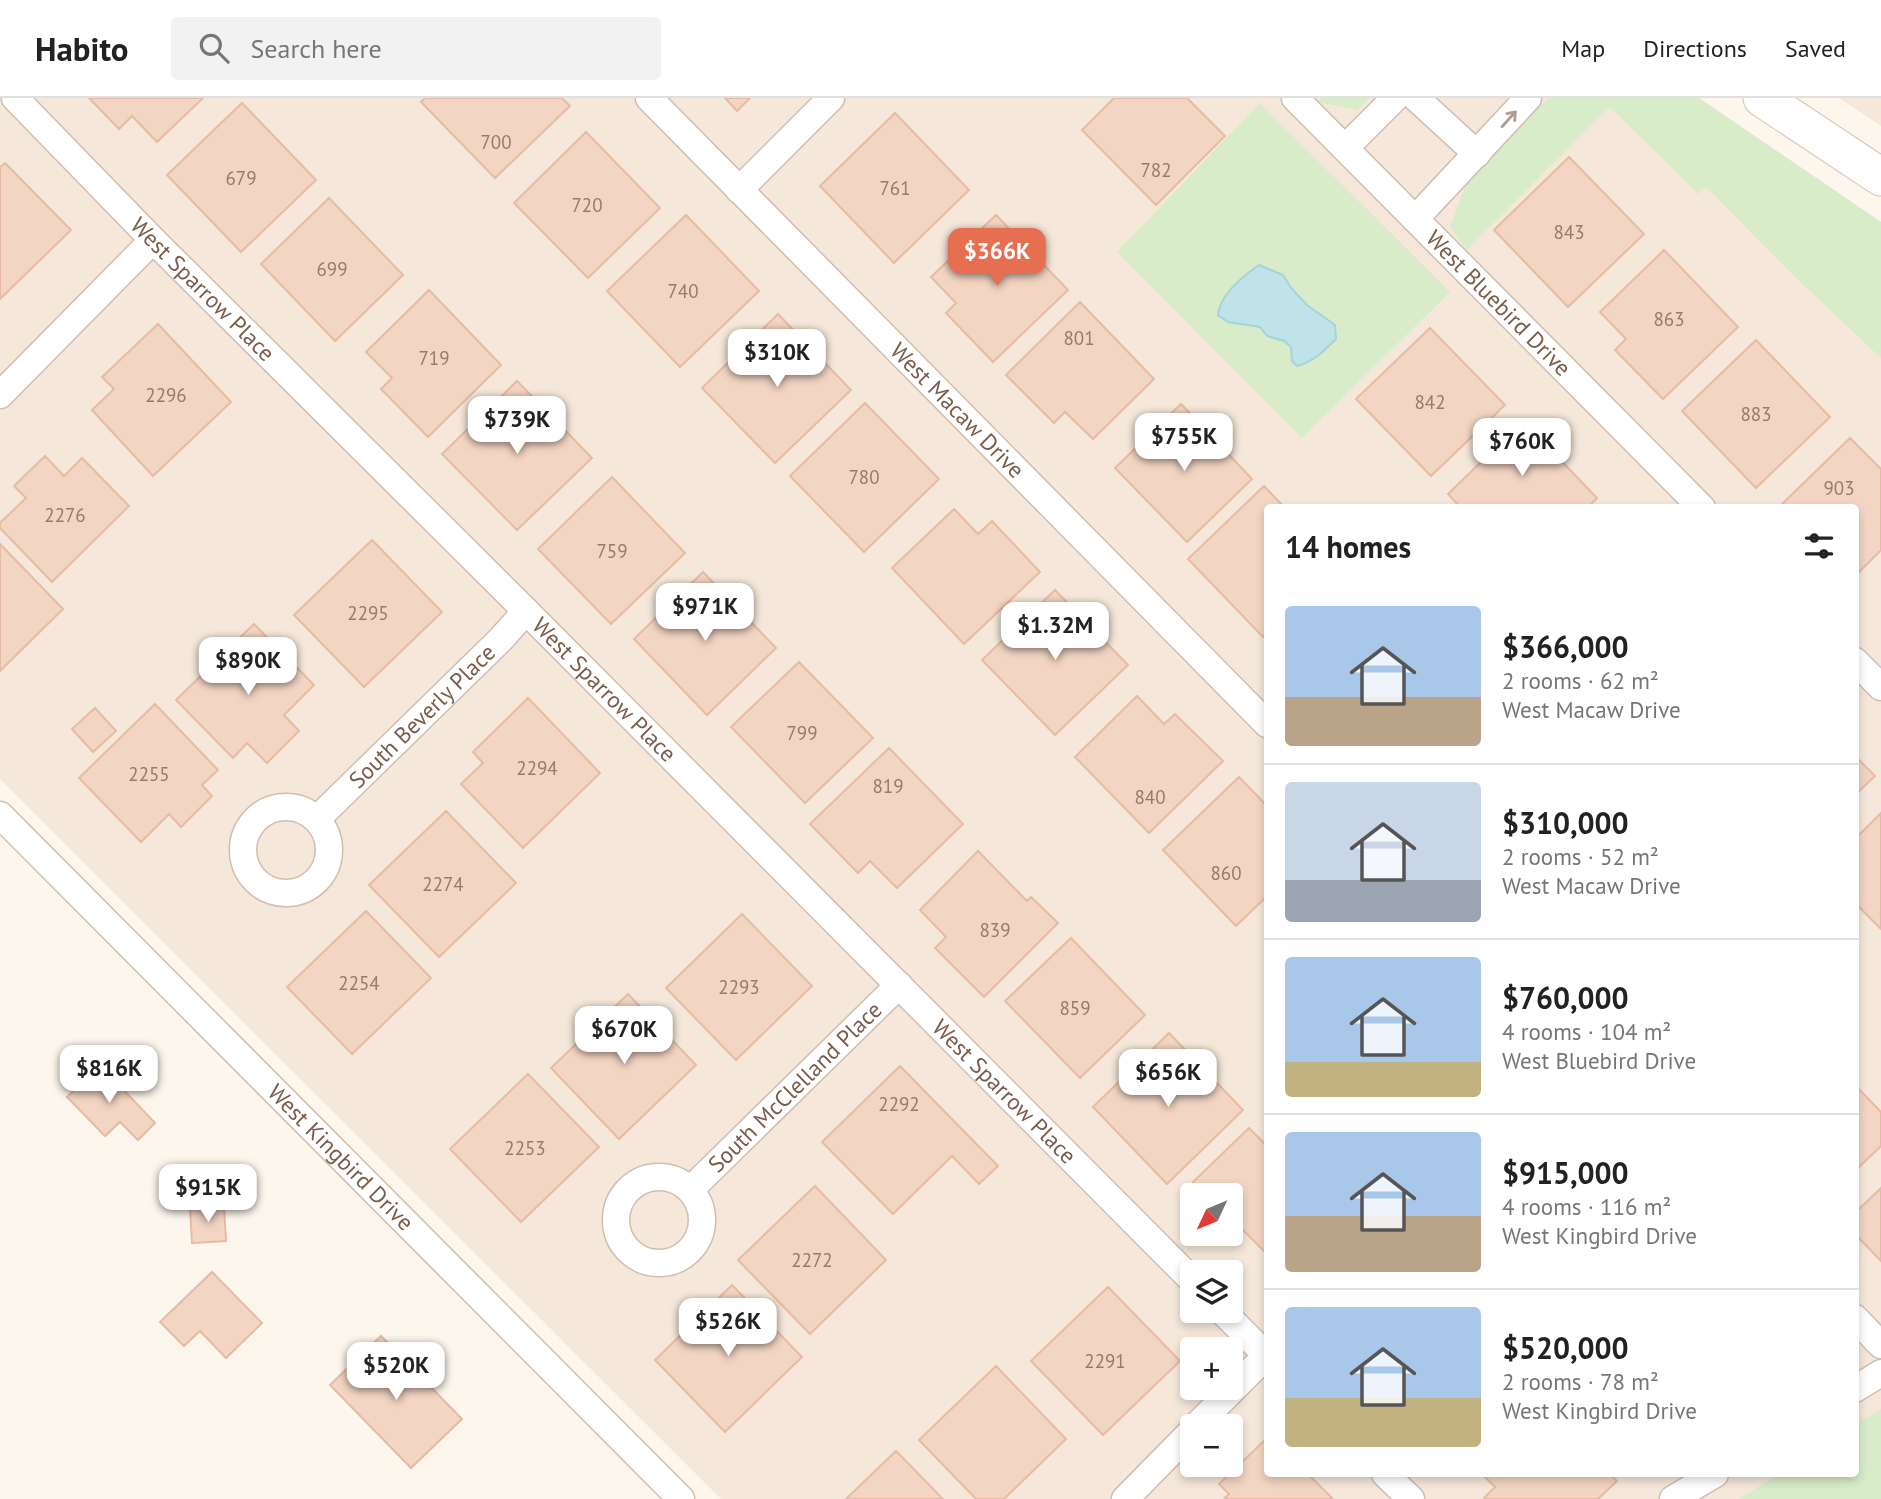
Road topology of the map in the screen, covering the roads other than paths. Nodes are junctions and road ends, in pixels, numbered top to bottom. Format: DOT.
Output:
graph roads {
  1 [pos="15,98"];
  2 [pos="649,98"];
  3 [pos="831,98"];
  4 [pos="1295,98"];
  5 [pos="1395,98"];
  6 [pos="1416,98"];
  7 [pos="1528,98"];
  8 [pos="1762,98"];
  9 [pos="1345,148"];
  10 [pos="1477,154"];
  11 [pos="1881,177"];
  12 [pos="739,190"];
  13 [pos="1415,219"];
  14 [pos="153,240"];
  15 [pos="0,395"];
  16 [pos="1698,504"];
  17 [pos="526,611"];
  18 [pos="1859,665"];
  19 [pos="1881,687"];
  20 [pos="1264,721"];
  21 [pos="0,815"];
  22 [pos="317,820"];
  23 [pos="899,985"];
  24 [pos="690,1190"];
  25 [pos="1180,1268"];
  26 [pos="1859,1322"];
  27 [pos="1234,1323"];
  28 [pos="1881,1345"];
  29 [pos="1264,1353"];
  30 [pos="1264,1359"];
  31 [pos="1881,1373"];
  32 [pos="1859,1387"];
  33 [pos="1208,1414"];
  34 [pos="1180,1443"];
  35 [pos="1388,1477"];
  36 [pos="1710,1477"];
  37 [pos="681,1499"];
  38 [pos="1125,1499"];
  39 [pos="1411,1499"];
  40 [pos="1673,1499"];
  1 -- 14 [label="street, West Sparrow Place"];
  2 -- 12 [label="street, West Macaw Drive"];
  3 -- 12 [label="street"];
  4 -- 9 [label="street, West Bluebird Drive"];
  5 -- 9 [label="street"];
  6 -- 10 [label="street"];
  10 -- 7 [label="street, one-way"];
  8 -- 11 [label="street"];
  9 -- 13 [label="street, West Bluebird Drive"];
  10 -- 13 [label="street"];
  12 -- 20 [label="street, West Macaw Drive"];
  13 -- 16 [label="street, West Bluebird Drive"];
  14 -- 15 [label="street"];
  14 -- 17 [label="street, West Sparrow Place"];
  17 -- 22 [label="street, South Beverly Place"];
  17 -- 23 [label="street, West Sparrow Place"];
  18 -- 19 [label="street"];
  21 -- 37 [label="street, West Kingbird Drive"];
  23 -- 24 [label="street, South McClelland Place"];
  23 -- 25 [label="street, West Sparrow Place"];
  26 -- 28 [label="street"];
  27 -- 29 [label="street"];
  30 -- 33 [label="street"];
  31 -- 32 [label="street"];
  34 -- 38 [label="street"];
  35 -- 39 [label="street"];
  36 -- 40 [label="street"];
}
